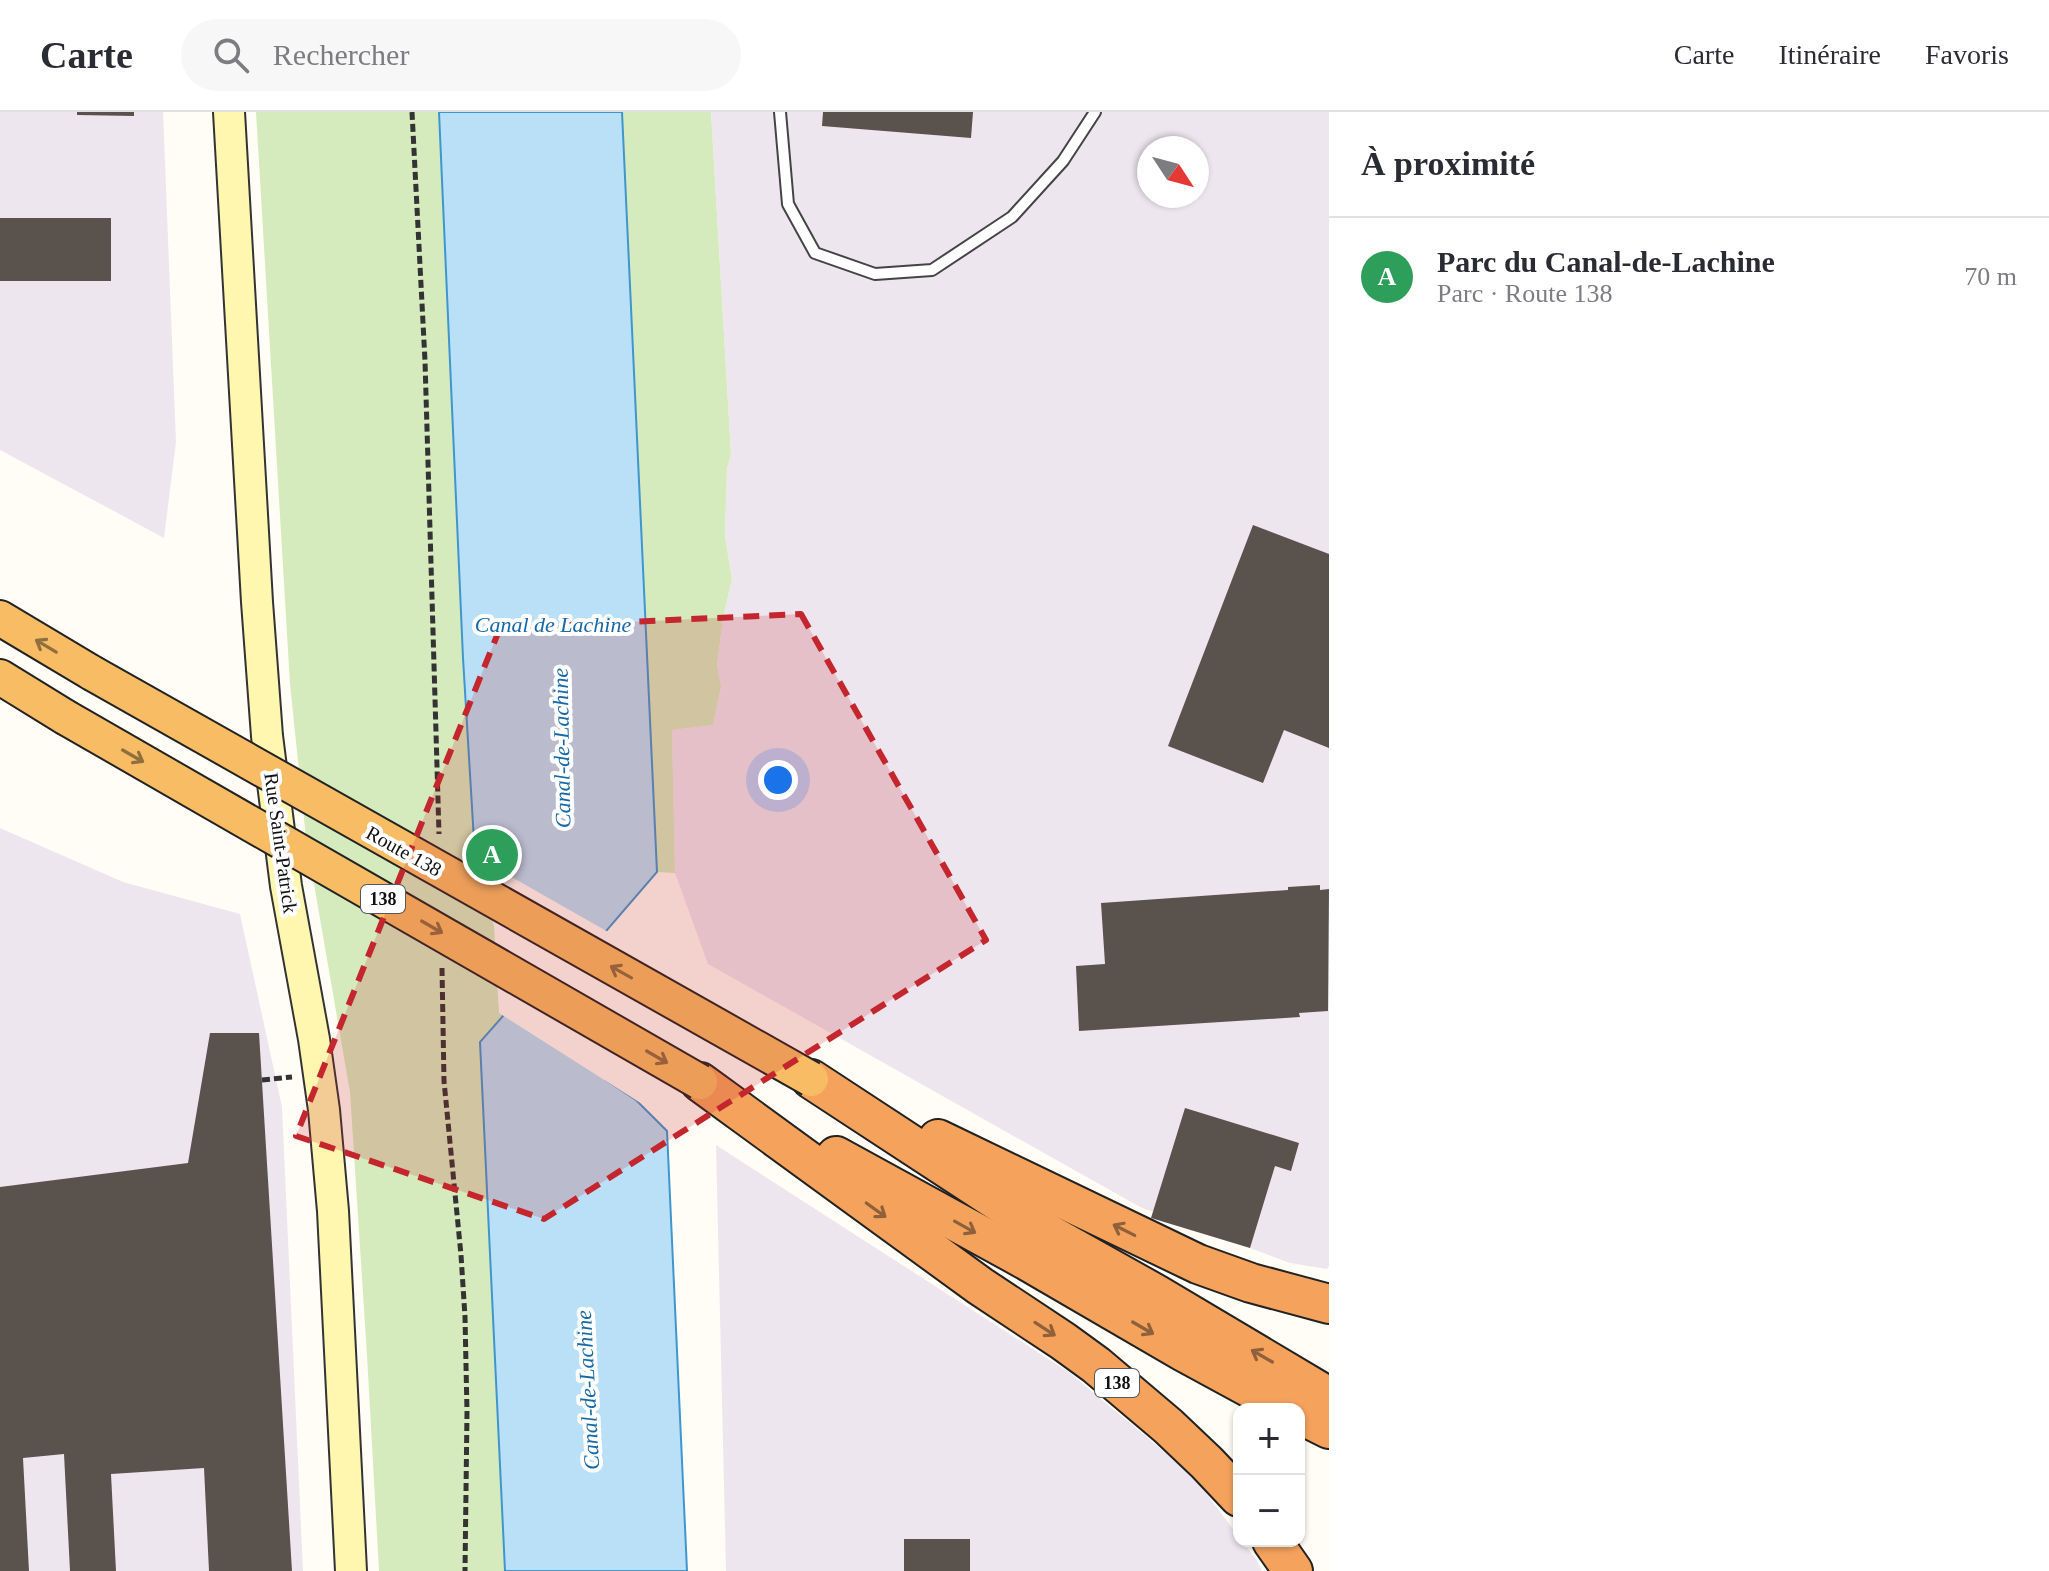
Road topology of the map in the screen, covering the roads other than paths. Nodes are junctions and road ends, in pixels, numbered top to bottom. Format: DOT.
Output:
graph roads {
  1 [pos="229,112"];
  2 [pos="780,112"];
  3 [pos="1095,112"];
  4 [pos="0,618"];
  5 [pos="0,677"];
  6 [pos="811,1079"];
  7 [pos="700,1082"];
  8 [pos="1329,1304"];
  9 [pos="1329,1397"];
  10 [pos="1278,1403"];
  11 [pos="1305,1417"];
  12 [pos="1329,1429"];
  13 [pos="1233,1491"];
  14 [pos="1276,1547"];
  15 [pos="351,1571"];
  16 [pos="1293,1571"];
  1 -- 15 [label="main road, Rue Saint-Patrick"];
  2 -- 3 [label="lane"];
  6 -- 4 [label="highway, Route 138 / 138, one-way, bridge"];
  5 -- 7 [label="highway, 138, one-way, bridge"];
  8 -- 6 [label="highway, one-way"];
  9 -- 6 [label="highway, 138, one-way"];
  7 -- 10 [label="highway, one-way"];
  7 -- 13 [label="highway, 138, one-way"];
  11 -- 12 [label="highway"];
  14 -- 16 [label="highway"];
}
